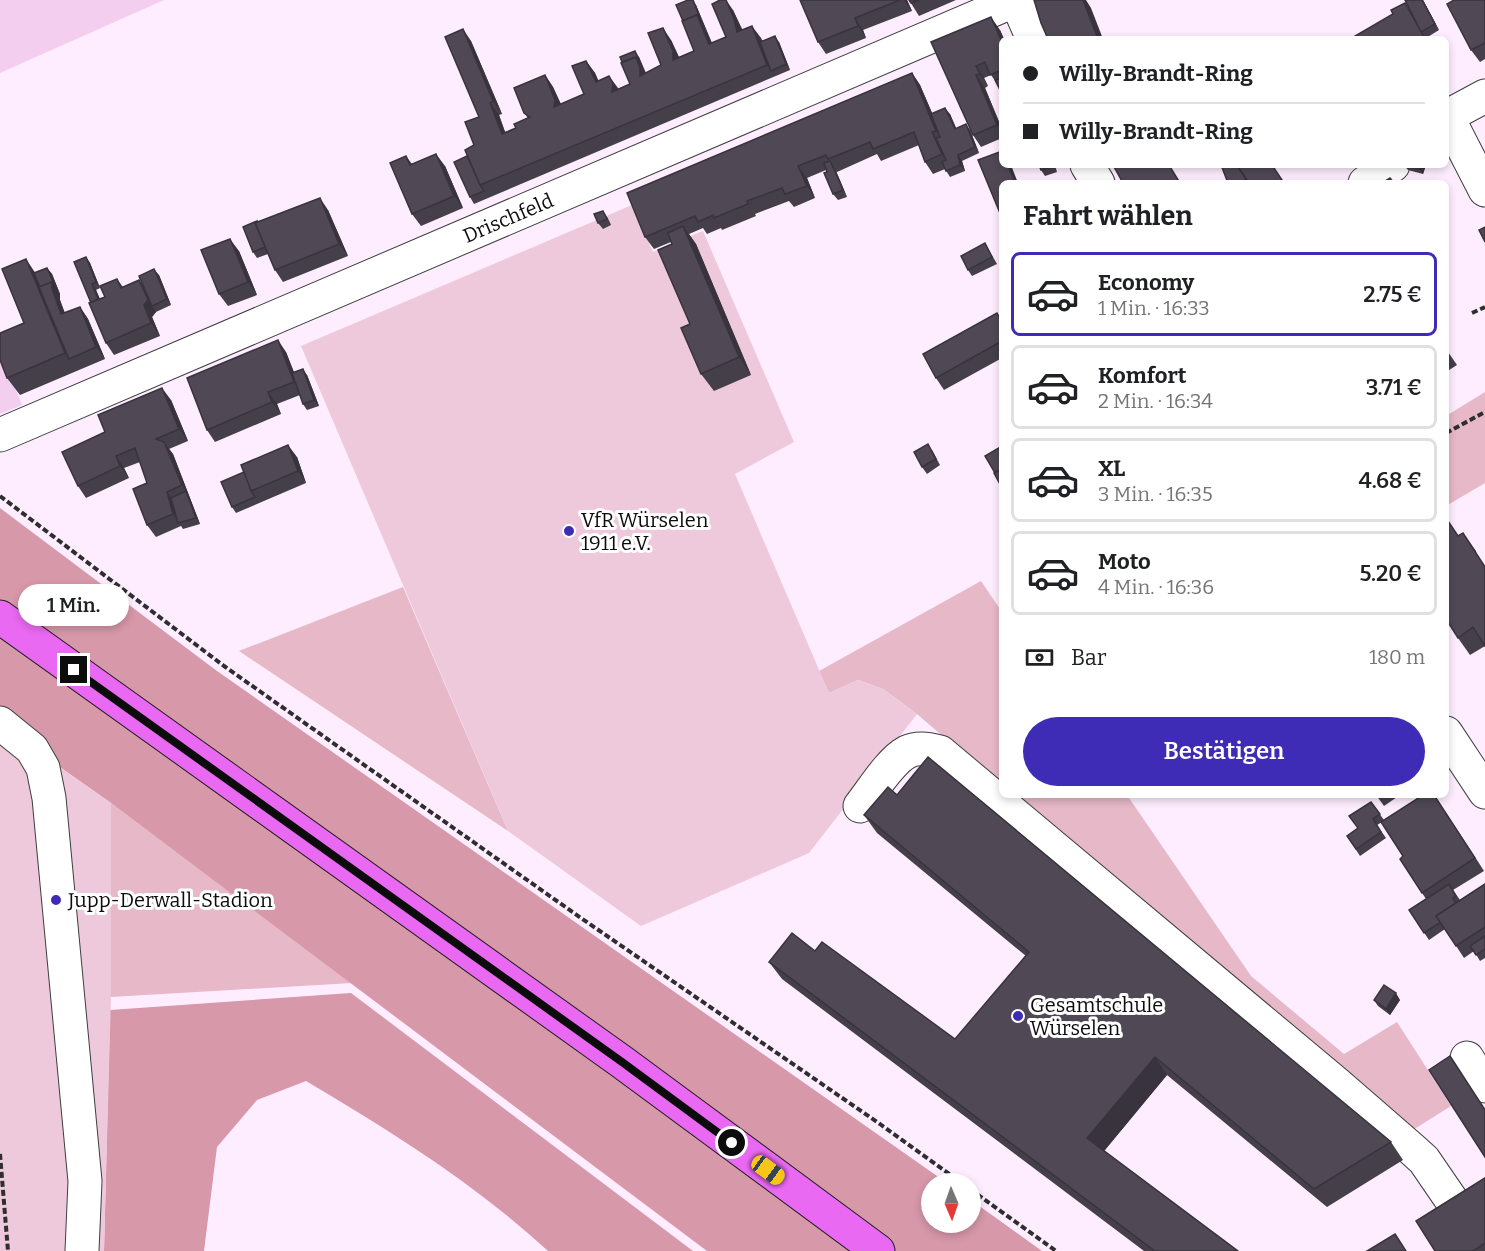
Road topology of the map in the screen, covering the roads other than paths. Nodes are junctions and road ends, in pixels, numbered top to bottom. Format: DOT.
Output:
graph roads {
  1 [pos="1016,0"];
  2 [pos="1032,36"];
  3 [pos="1485,96"];
  4 [pos="1449,114"];
  5 [pos="1449,122"];
  6 [pos="1388,168"];
  7 [pos="1370,180"];
  8 [pos="1485,190"];
  9 [pos="0,435"];
  10 [pos="0,617"];
  11 [pos="0,723"];
  12 [pos="1449,738"];
  13 [pos="1485,792"];
  14 [pos="860,806"];
  15 [pos="1467,1058"];
  16 [pos="1485,1086"];
  17 [pos="1461,1214"];
  18 [pos="82,1251"];
  19 [pos="878,1251"];
  1 -- 2 [label="street"];
  1 -- 9 [label="street, Drischfeld"];
  3 -- 4 [label="street"];
  5 -- 8 [label="street"];
  6 -- 7 [label="street"];
  10 -- 19 [label="main road"];
  11 -- 18 [label="street"];
  12 -- 13 [label="street"];
  14 -- 17 [label="street"];
  15 -- 16 [label="street"];
}
